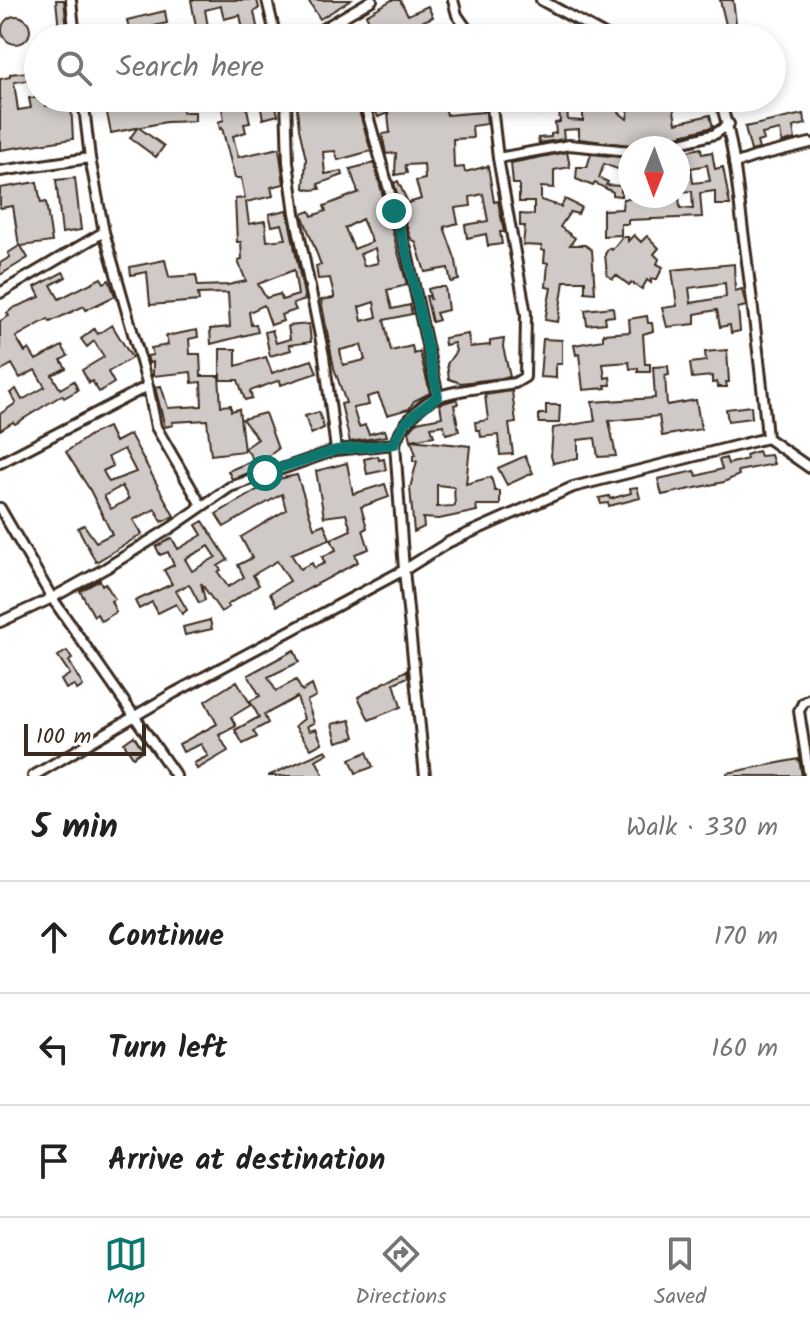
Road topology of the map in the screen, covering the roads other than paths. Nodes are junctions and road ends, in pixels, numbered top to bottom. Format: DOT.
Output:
graph roads {
  1 [pos="71,0"];
  2 [pos="267,0"];
  3 [pos="372,0"];
  4 [pos="453,0"];
  5 [pos="541,0"];
  6 [pos="342,18"];
  7 [pos="74,24"];
  8 [pos="273,24"];
  9 [pos="332,24"];
  10 [pos="343,24"];
  11 [pos="463,24"];
  12 [pos="585,24"];
  13 [pos="85,112"];
  14 [pos="286,112"];
  15 [pos="367,112"];
  16 [pos="493,112"];
  17 [pos="724,112"];
  18 [pos="729,124"];
  19 [pos="690,140"];
  20 [pos="810,143"];
  21 [pos="618,150"];
  22 [pos="90,158"];
  23 [pos="498,158"];
  24 [pos="734,164"];
  25 [pos="0,171"];
  26 [pos="104,232"];
  27 [pos="0,293"];
  28 [pos="148,386"];
  29 [pos="438,396"];
  30 [pos="767,438"];
  31 [pos="395,444"];
  32 [pos="336,450"];
  33 [pos="0,463"];
  34 [pos="810,468"];
  35 [pos="201,505"];
  36 [pos="0,508"];
  37 [pos="404,570"];
  38 [pos="52,598"];
  39 [pos="0,622"];
  40 [pos="810,699"];
  41 [pos="135,717"];
  42 [pos="33,776"];
  43 [pos="176,776"];
  44 [pos="425,776"];
  45 [pos="809,776"];
  1 -- 7 [label="street"];
  2 -- 8 [label="street"];
  3 -- 6 [label="street"];
  4 -- 11 [label="street"];
  5 -- 12 [label="street"];
  6 -- 9 [label="street"];
  6 -- 10 [label="street"];
  13 -- 22 [label="street"];
  14 -- 32 [label="street"];
  15 -- 29 [label="street"];
  16 -- 23 [label="street"];
  17 -- 18 [label="street"];
  18 -- 19 [label="street"];
  18 -- 24 [label="street"];
  20 -- 24 [label="street"];
  21 -- 23 [label="street"];
  22 -- 25 [label="street"];
  22 -- 26 [label="street"];
  23 -- 29 [label="street"];
  24 -- 30 [label="street"];
  26 -- 27 [label="street"];
  26 -- 28 [label="street"];
  28 -- 33 [label="street"];
  28 -- 35 [label="street"];
  29 -- 31 [label="street"];
  30 -- 34 [label="street"];
  30 -- 37 [label="street"];
  31 -- 32 [label="street"];
  31 -- 37 [label="street"];
  32 -- 35 [label="street"];
  35 -- 38 [label="street"];
  36 -- 38 [label="street"];
  37 -- 41 [label="street"];
  37 -- 44 [label="street"];
  38 -- 39 [label="street"];
  38 -- 41 [label="street"];
  40 -- 45 [label="street"];
  41 -- 42 [label="street"];
  41 -- 43 [label="street"];
}
